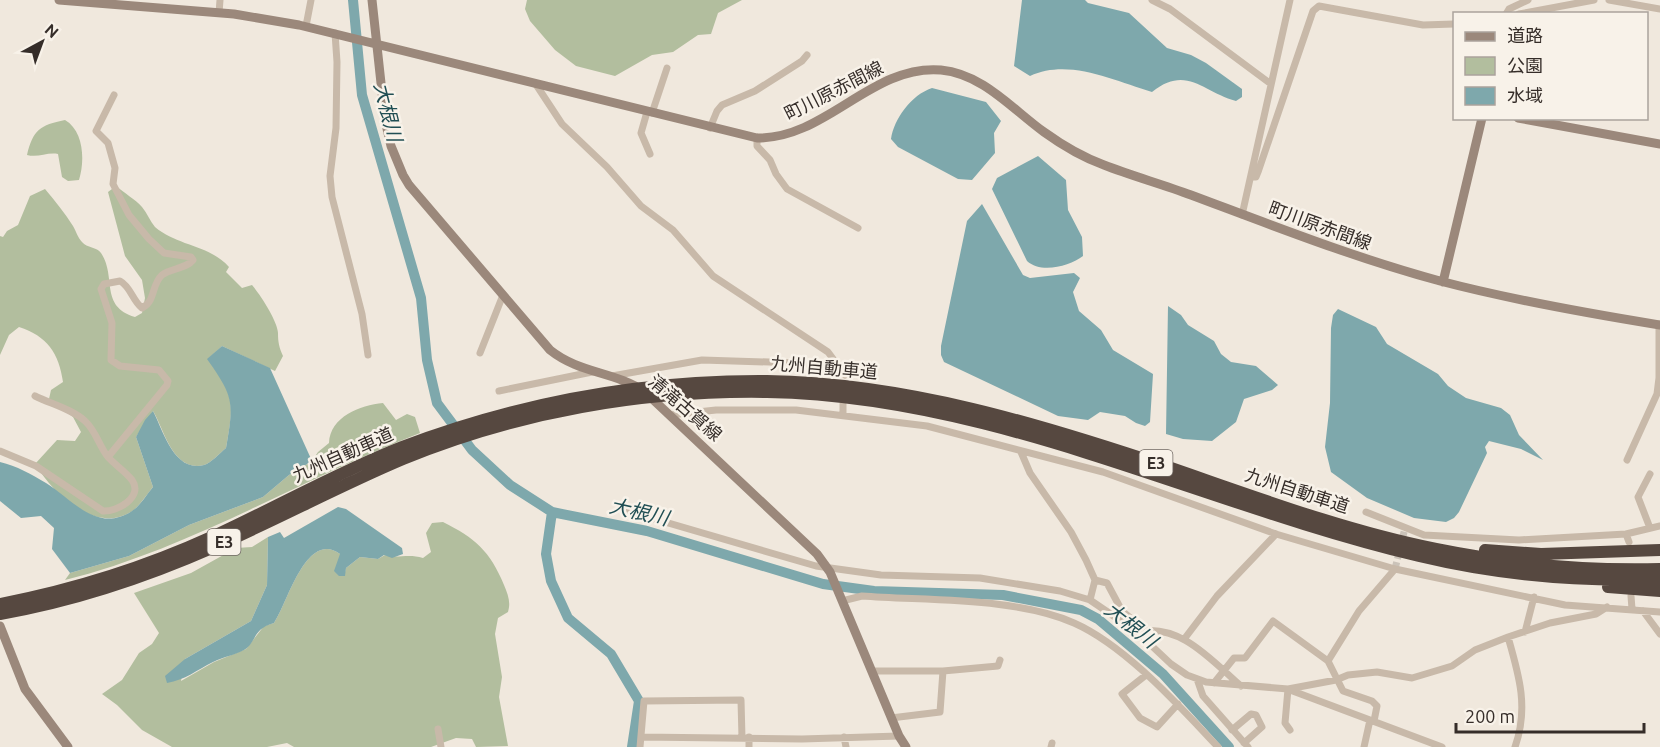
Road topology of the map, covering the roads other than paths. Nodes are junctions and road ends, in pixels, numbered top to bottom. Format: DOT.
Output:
graph roads {
  1 [pos="59,0"];
  2 [pos="220,0"];
  3 [pos="311,0"];
  4 [pos="372,0"];
  5 [pos="1152,0"];
  6 [pos="1290,0"];
  7 [pos="1528,0"];
  8 [pos="1594,0"];
  9 [pos="1609,0"];
  10 [pos="1660,9"];
  11 [pos="1507,12"];
  12 [pos="1530,12"];
  13 [pos="219,13"];
  14 [pos="1453,24"];
  15 [pos="306,26"];
  16 [pos="337,33"];
  17 [pos="373,43"];
  18 [pos="807,55"];
  19 [pos="667,68"];
  20 [pos="535,83"];
  21 [pos="1271,84"];
  22 [pos="114,95"];
  23 [pos="650,113"];
  24 [pos="1482,120"];
  25 [pos="1529,120"];
  26 [pos="710,128"];
  27 [pos="757,138"];
  28 [pos="1660,144"];
  29 [pos="650,154"];
  30 [pos="1251,177"];
  31 [pos="1242,214"];
  32 [pos="858,228"];
  33 [pos="1443,282"];
  34 [pos="503,295"];
  35 [pos="1659,325"];
  36 [pos="480,353"];
  37 [pos="368,355"];
  38 [pos="592,372"];
  39 [pos="612,376"];
  40 [pos="499,391"];
  41 [pos="652,392"];
  42 [pos="35,396"];
  43 [pos="843,404"];
  44 [pos="843,414"];
  45 [pos="670,415"];
  46 [pos="476,427"];
  47 [pos="435,441"];
  48 [pos="0,451"];
  49 [pos="1021,452"];
  50 [pos="108,457"];
  51 [pos="1627,460"];
  52 [pos="1650,474"];
  53 [pos="627,511"];
  54 [pos="1366,512"];
  55 [pos="1660,526"];
  56 [pos="1650,528"];
  57 [pos="1276,534"];
  58 [pos="1626,534"];
  59 [pos="1382,536"];
  60 [pos="1629,543"];
  61 [pos="1660,550"];
  62 [pos="828,569"];
  63 [pos="1395,569"];
  64 [pos="1660,569"];
  65 [pos="1557,577"];
  66 [pos="1660,579"];
  67 [pos="1095,580"];
  68 [pos="1660,591"];
  69 [pos="1631,596"];
  70 [pos="1534,597"];
  71 [pos="1090,600"];
  72 [pos="842,601"];
  73 [pos="0,604"];
  74 [pos="1607,607"];
  75 [pos="1632,609"];
  76 [pos="1643,611"];
  77 [pos="1660,612"];
  78 [pos="0,614"];
  79 [pos="1,630"];
  80 [pos="1141,631"];
  81 [pos="1525,632"];
  82 [pos="1660,634"];
  83 [pos="1508,637"];
  84 [pos="1185,638"];
  85 [pos="1000,660"];
  86 [pos="1328,661"];
  87 [pos="872,671"];
  88 [pos="943,671"];
  89 [pos="1224,671"];
  90 [pos="1146,675"];
  91 [pos="1197,679"];
  92 [pos="1336,680"];
  93 [pos="1214,683"];
  94 [pos="1241,686"];
  95 [pos="1288,689"];
  96 [pos="1178,704"];
  97 [pos="891,718"];
  98 [pos="1372,721"];
  99 [pos="438,729"];
  100 [pos="1232,729"];
  101 [pos="1290,730"];
  102 [pos="899,736"];
  103 [pos="640,737"];
  104 [pos="746,737"];
  105 [pos="844,737"];
  106 [pos="1246,745"];
  107 [pos="68,747"];
  108 [pos="441,747"];
  109 [pos="640,747"];
  110 [pos="749,747"];
  111 [pos="846,747"];
  112 [pos="906,747"];
  113 [pos="1218,747"];
  114 [pos="1364,747"];
  115 [pos="1442,747"];
  116 [pos="1515,747"];
  1 -- 13 [label="main road, 町川原赤間線"];
  2 -- 13 [label="street"];
  3 -- 15 [label="street"];
  4 -- 17 [label="main road, 清滝古賀線"];
  5 -- 21 [label="street"];
  6 -- 21 [label="street"];
  7 -- 11 [label="street"];
  8 -- 12 [label="street"];
  9 -- 10 [label="street"];
  13 -- 15 [label="main road, 町川原赤間線"];
  14 -- 30 [label="street"];
  15 -- 16 [label="main road, 町川原赤間線"];
  16 -- 17 [label="main road, 町川原赤間線"];
  16 -- 37 [label="street"];
  17 -- 20 [label="main road, 町川原赤間線"];
  17 -- 34 [label="main road, 清滝古賀線"];
  18 -- 26 [label="street"];
  19 -- 23 [label="street"];
  20 -- 23 [label="main road, 町川原赤間線"];
  20 -- 39 [label="street"];
  21 -- 30 [label="street"];
  22 -- 50 [label="street"];
  23 -- 26 [label="main road, 町川原赤間線"];
  23 -- 29 [label="street"];
  24 -- 33 [label="main road"];
  25 -- 28 [label="main road"];
  26 -- 27 [label="main road, 町川原赤間線"];
  27 -- 31 [label="main road, 町川原赤間線"];
  27 -- 32 [label="street"];
  30 -- 31 [label="street"];
  31 -- 33 [label="main road, 町川原赤間線"];
  33 -- 35 [label="main road, 町川原赤間線"];
  34 -- 36 [label="street"];
  34 -- 38 [label="main road, 清滝古賀線"];
  35 -- 51 [label="street"];
  38 -- 39 [label="main road, 清滝古賀線"];
  38 -- 40 [label="street"];
  39 -- 45 [label="main road, 清滝古賀線"];
  41 -- 46 [label="highway, 九州自動車道 / E3"];
  41 -- 46 [label="highway, 九州自動車道 / E3"];
  41 -- 59 [label="highway, 九州自動車道 / E3"];
  41 -- 65 [label="highway, 九州自動車道 / E3"];
  42 -- 50 [label="street"];
  43 -- 44 [label="street"];
  44 -- 45 [label="street"];
  44 -- 49 [label="street"];
  45 -- 62 [label="main road, 清滝古賀線"];
  46 -- 47 [label="highway, 九州自動車道 / E3"];
  47 -- 73 [label="highway, 九州自動車道 / E3"];
  47 -- 78 [label="highway, 九州自動車道 / E3"];
  48 -- 50 [label="street"];
  49 -- 57 [label="street"];
  49 -- 67 [label="street"];
  52 -- 56 [label="street"];
  53 -- 62 [label="street"];
  54 -- 58 [label="street"];
  55 -- 56 [label="street"];
  56 -- 58 [label="street"];
  57 -- 63 [label="street"];
  57 -- 84 [label="street"];
  58 -- 60 [label="street"];
  59 -- 61 [label="highway"];
  59 -- 64 [label="highway, 九州自動車道 / E3"];
  62 -- 71 [label="street"];
  62 -- 72 [label="main road, 清滝古賀線"];
  63 -- 70 [label="street"];
  63 -- 86 [label="street"];
  65 -- 66 [label="highway, 九州自動車道 / E3"];
  65 -- 68 [label="highway"];
  67 -- 71 [label="street"];
  67 -- 80 [label="street"];
  69 -- 75 [label="street"];
  70 -- 74 [label="street"];
  70 -- 81 [label="street"];
  71 -- 80 [label="street"];
  72 -- 87 [label="main road, 清滝古賀線"];
  72 -- 90 [label="street"];
  74 -- 75 [label="street"];
  74 -- 81 [label="street"];
  75 -- 76 [label="street"];
  76 -- 77 [label="street"];
  76 -- 82 [label="street"];
  79 -- 107 [label="main road"];
  80 -- 84 [label="street"];
  80 -- 91 [label="street"];
  81 -- 83 [label="street"];
  83 -- 92 [label="street"];
  83 -- 116 [label="street"];
  84 -- 89 [label="street"];
  85 -- 88 [label="street"];
  86 -- 89 [label="street"];
  86 -- 92 [label="street"];
  87 -- 88 [label="street"];
  87 -- 97 [label="main road, 清滝古賀線"];
  88 -- 97 [label="street"];
  89 -- 93 [label="street"];
  89 -- 94 [label="street"];
  90 -- 96 [label="street"];
  90 -- 96 [label="street"];
  91 -- 93 [label="street"];
  91 -- 100 [label="street"];
  92 -- 95 [label="street"];
  92 -- 98 [label="street"];
  93 -- 94 [label="street"];
  94 -- 95 [label="street"];
  95 -- 98 [label="street"];
  95 -- 101 [label="street"];
  96 -- 113 [label="street"];
  97 -- 102 [label="main road, 清滝古賀線"];
  98 -- 114 [label="street"];
  98 -- 115 [label="street"];
  99 -- 108 [label="street"];
  100 -- 106 [label="street"];
  100 -- 106 [label="street"];
  102 -- 105 [label="street"];
  102 -- 112 [label="main road, 清滝古賀線"];
  103 -- 104 [label="street"];
  103 -- 104 [label="street"];
  103 -- 109 [label="street"];
  104 -- 105 [label="street"];
  104 -- 110 [label="street"];
  105 -- 111 [label="street"];
}
